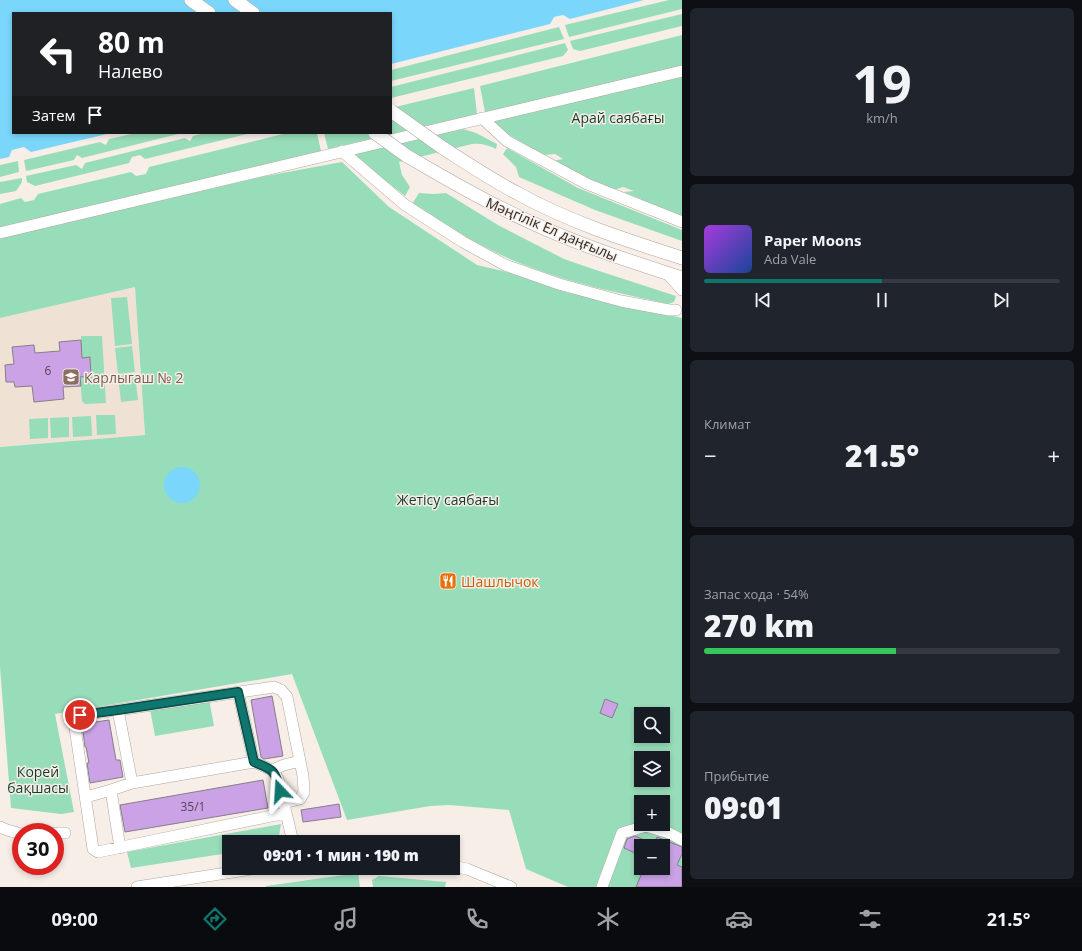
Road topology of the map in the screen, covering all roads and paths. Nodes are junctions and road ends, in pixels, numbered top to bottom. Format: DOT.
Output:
graph roads {
  1 [pos="191,0"];
  2 [pos="235,0"];
  3 [pos="208,12"];
  4 [pos="252,12"];
  5 [pos="682,71"];
  6 [pos="392,112"];
  7 [pos="482,118"];
  8 [pos="376,134"];
  9 [pos="342,151"];
  10 [pos="682,222"];
  11 [pos="0,233"];
  12 [pos="682,251"];
  13 [pos="665,253"];
  14 [pos="682,258"];
  15 [pos="666,273"];
  16 [pos="682,278"];
  17 [pos="682,290"];
  18 [pos="680,308"];
  19 [pos="238,692"];
  20 [pos="118,710"];
  21 [pos="300,761"];
  22 [pos="254,762"];
  23 [pos="272,770"];
  24 [pos="132,783"];
  25 [pos="111,790"];
  26 [pos="86,797"];
  27 [pos="284,808"];
  28 [pos="0,827"];
  29 [pos="12,831"];
  30 [pos="291,835"];
  31 [pos="682,840"];
  32 [pos="120,848"];
  33 [pos="460,868"];
  34 [pos="222,874"];
  35 [pos="137,887"];
  36 [pos="512,887"];
  37 [pos="602,887"];
  1 -- 3 [label="main road"];
  2 -- 4 [label="main road"];
  5 -- 7 [label="street"];
  6 -- 13 [label="main road, Мәңгілік Ел даңғылы, bridge"];
  7 -- 9 [label="street"];
  7 -- 10 [label="street"];
  8 -- 15 [label="main road, Мәңгілік Ел даңғылы, bridge"];
  9 -- 11 [label="street"];
  9 -- 18 [label="street"];
  12 -- 13 [label="street"];
  13 -- 14 [label="main road, Мәңгілік Ел даңғылы"];
  15 -- 16 [label="main road, Мәңгілік Ел даңғылы"];
  15 -- 17 [label="street"];
  19 -- 20 [label="street"];
  19 -- 21 [label="street"];
  19 -- 22 [label="street"];
  20 -- 24 [label="street"];
  20 -- 26 [label="street"];
  21 -- 23 [label="street"];
  21 -- 27 [label="street"];
  22 -- 23 [label="street"];
  22 -- 24 [label="street"];
  23 -- 27 [label="street"];
  24 -- 25 [label="street"];
  25 -- 26 [label="street"];
  25 -- 32 [label="street"];
  26 -- 32 [label="street"];
  27 -- 30 [label="street"];
  27 -- 32 [label="street"];
  28 -- 29 [label="street"];
  31 -- 37 [label="street"];
  33 -- 36 [label="street"];
  34 -- 35 [label="street"];
}
